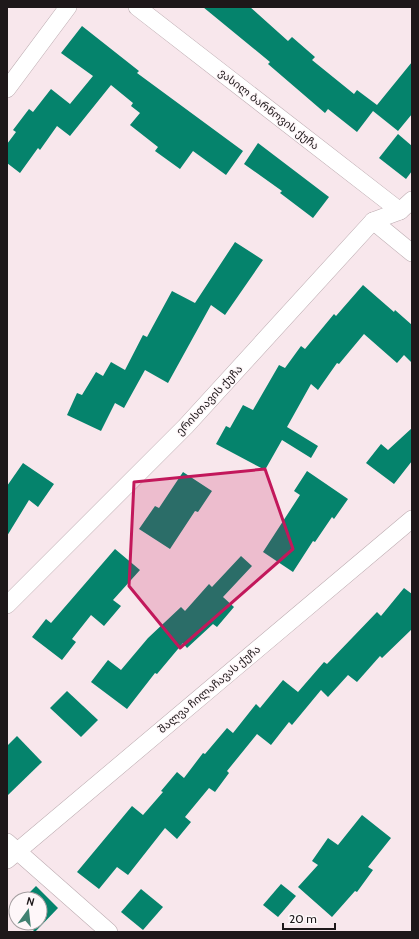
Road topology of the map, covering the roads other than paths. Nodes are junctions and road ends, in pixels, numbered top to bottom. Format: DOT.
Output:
graph roads {
  1 [pos="68,7"];
  2 [pos="137,7"];
  3 [pos="7,89"];
  4 [pos="406,205"];
  5 [pos="373,222"];
  6 [pos="412,253"];
  7 [pos="412,519"];
  8 [pos="7,606"];
  9 [pos="10,851"];
  10 [pos="109,932"];
  1 -- 3 [label="street"];
  2 -- 4 [label="street, ვასილ ბარნოვის ქუჩა"];
  4 -- 5 [label="street, ერისთავის ქუჩა"];
  5 -- 6 [label="street"];
  5 -- 8 [label="street, ერისთავის ქუჩა"];
  7 -- 9 [label="street, შალვა ჩილაჩავას ქუჩა"];
  9 -- 10 [label="street"];
}
